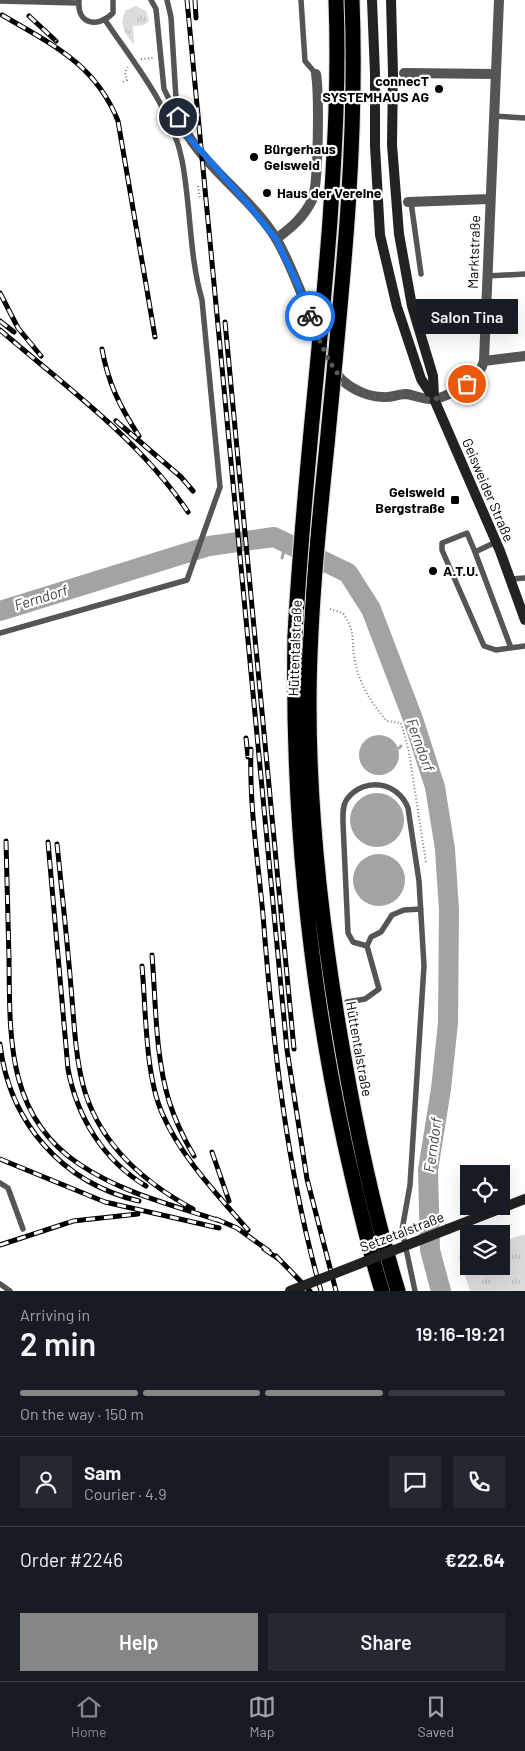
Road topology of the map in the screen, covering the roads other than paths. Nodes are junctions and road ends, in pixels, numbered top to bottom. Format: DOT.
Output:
graph roads {
  1 [pos="151,0"];
  2 [pos="166,0"];
  3 [pos="301,0"];
  4 [pos="336,0"];
  5 [pos="352,0"];
  6 [pos="372,0"];
  7 [pos="391,0"];
  8 [pos="498,0"];
  9 [pos="0,1"];
  10 [pos="116,1"];
  11 [pos="78,2"];
  12 [pos="105,20"];
  13 [pos="316,74"];
  14 [pos="404,74"];
  15 [pos="495,74"];
  16 [pos="494,116"];
  17 [pos="178,117"];
  18 [pos="525,118"];
  19 [pos="489,198"];
  20 [pos="410,202"];
  21 [pos="276,239"];
  22 [pos="421,274"];
  23 [pos="525,274"];
  24 [pos="486,276"];
  25 [pos="525,356"];
  26 [pos="484,361"];
  27 [pos="434,399"];
  28 [pos="496,542"];
  29 [pos="475,552"];
  30 [pos="525,578"];
  31 [pos="510,579"];
  32 [pos="525,620"];
  33 [pos="0,633"];
  34 [pos="525,646"];
  35 [pos="511,648"];
  36 [pos="421,909"];
  37 [pos="367,946"];
  38 [pos="347,1002"];
  39 [pos="0,1184"];
  40 [pos="525,1199"];
  41 [pos="23,1229"];
  42 [pos="0,1284"];
  43 [pos="10,1291"];
  44 [pos="290,1291"];
  45 [pos="382,1291"];
  46 [pos="398,1291"];
  47 [pos="415,1291"];
  1 -- 17 [label="lane"];
  2 -- 17 [label="lane"];
  3 -- 13 [label="lane"];
  4 -- 45 [label="highway, Hüttentalstraße, bridge"];
  5 -- 46 [label="highway, Hüttentalstraße, bridge"];
  6 -- 27 [label="main road, Geisweider Straße"];
  7 -- 27 [label="main road, Geisweider Straße"];
  8 -- 15 [label="street, Marktstraße"];
  9 -- 11 [label="lane"];
  10 -- 12 [label="lane"];
  11 -- 12 [label="lane"];
  12 -- 33 [label="lane"];
  13 -- 21 [label="street"];
  14 -- 15 [label="street"];
  15 -- 16 [label="street, Marktstraße"];
  16 -- 18 [label="lane"];
  16 -- 19 [label="street, Marktstraße"];
  17 -- 21 [label="street"];
  19 -- 20 [label="street, Marktstraße"];
  19 -- 24 [label="street, Marktstraße"];
  20 -- 22 [label="lane"];
  21 -- 27 [label="street"];
  23 -- 24 [label="lane"];
  24 -- 26 [label="street, Marktstraße"];
  25 -- 26 [label="street"];
  26 -- 27 [label="street"];
  27 -- 28 [label="main road, Geisweider Straße"];
  28 -- 29 [label="lane"];
  28 -- 31 [label="main road, Geisweider Straße"];
  29 -- 35 [label="lane"];
  29 -- 35 [label="lane"];
  30 -- 31 [label="lane"];
  31 -- 32 [label="main road, Geisweider Straße"];
  34 -- 35 [label="lane"];
  36 -- 37 [label="lane"];
  36 -- 37 [label="lane"];
  36 -- 47 [label="lane"];
  37 -- 38 [label="lane"];
  39 -- 41 [label="lane"];
  40 -- 44 [label="main road, Setzetalstraße, bridge"];
  42 -- 43 [label="lane"];
}
